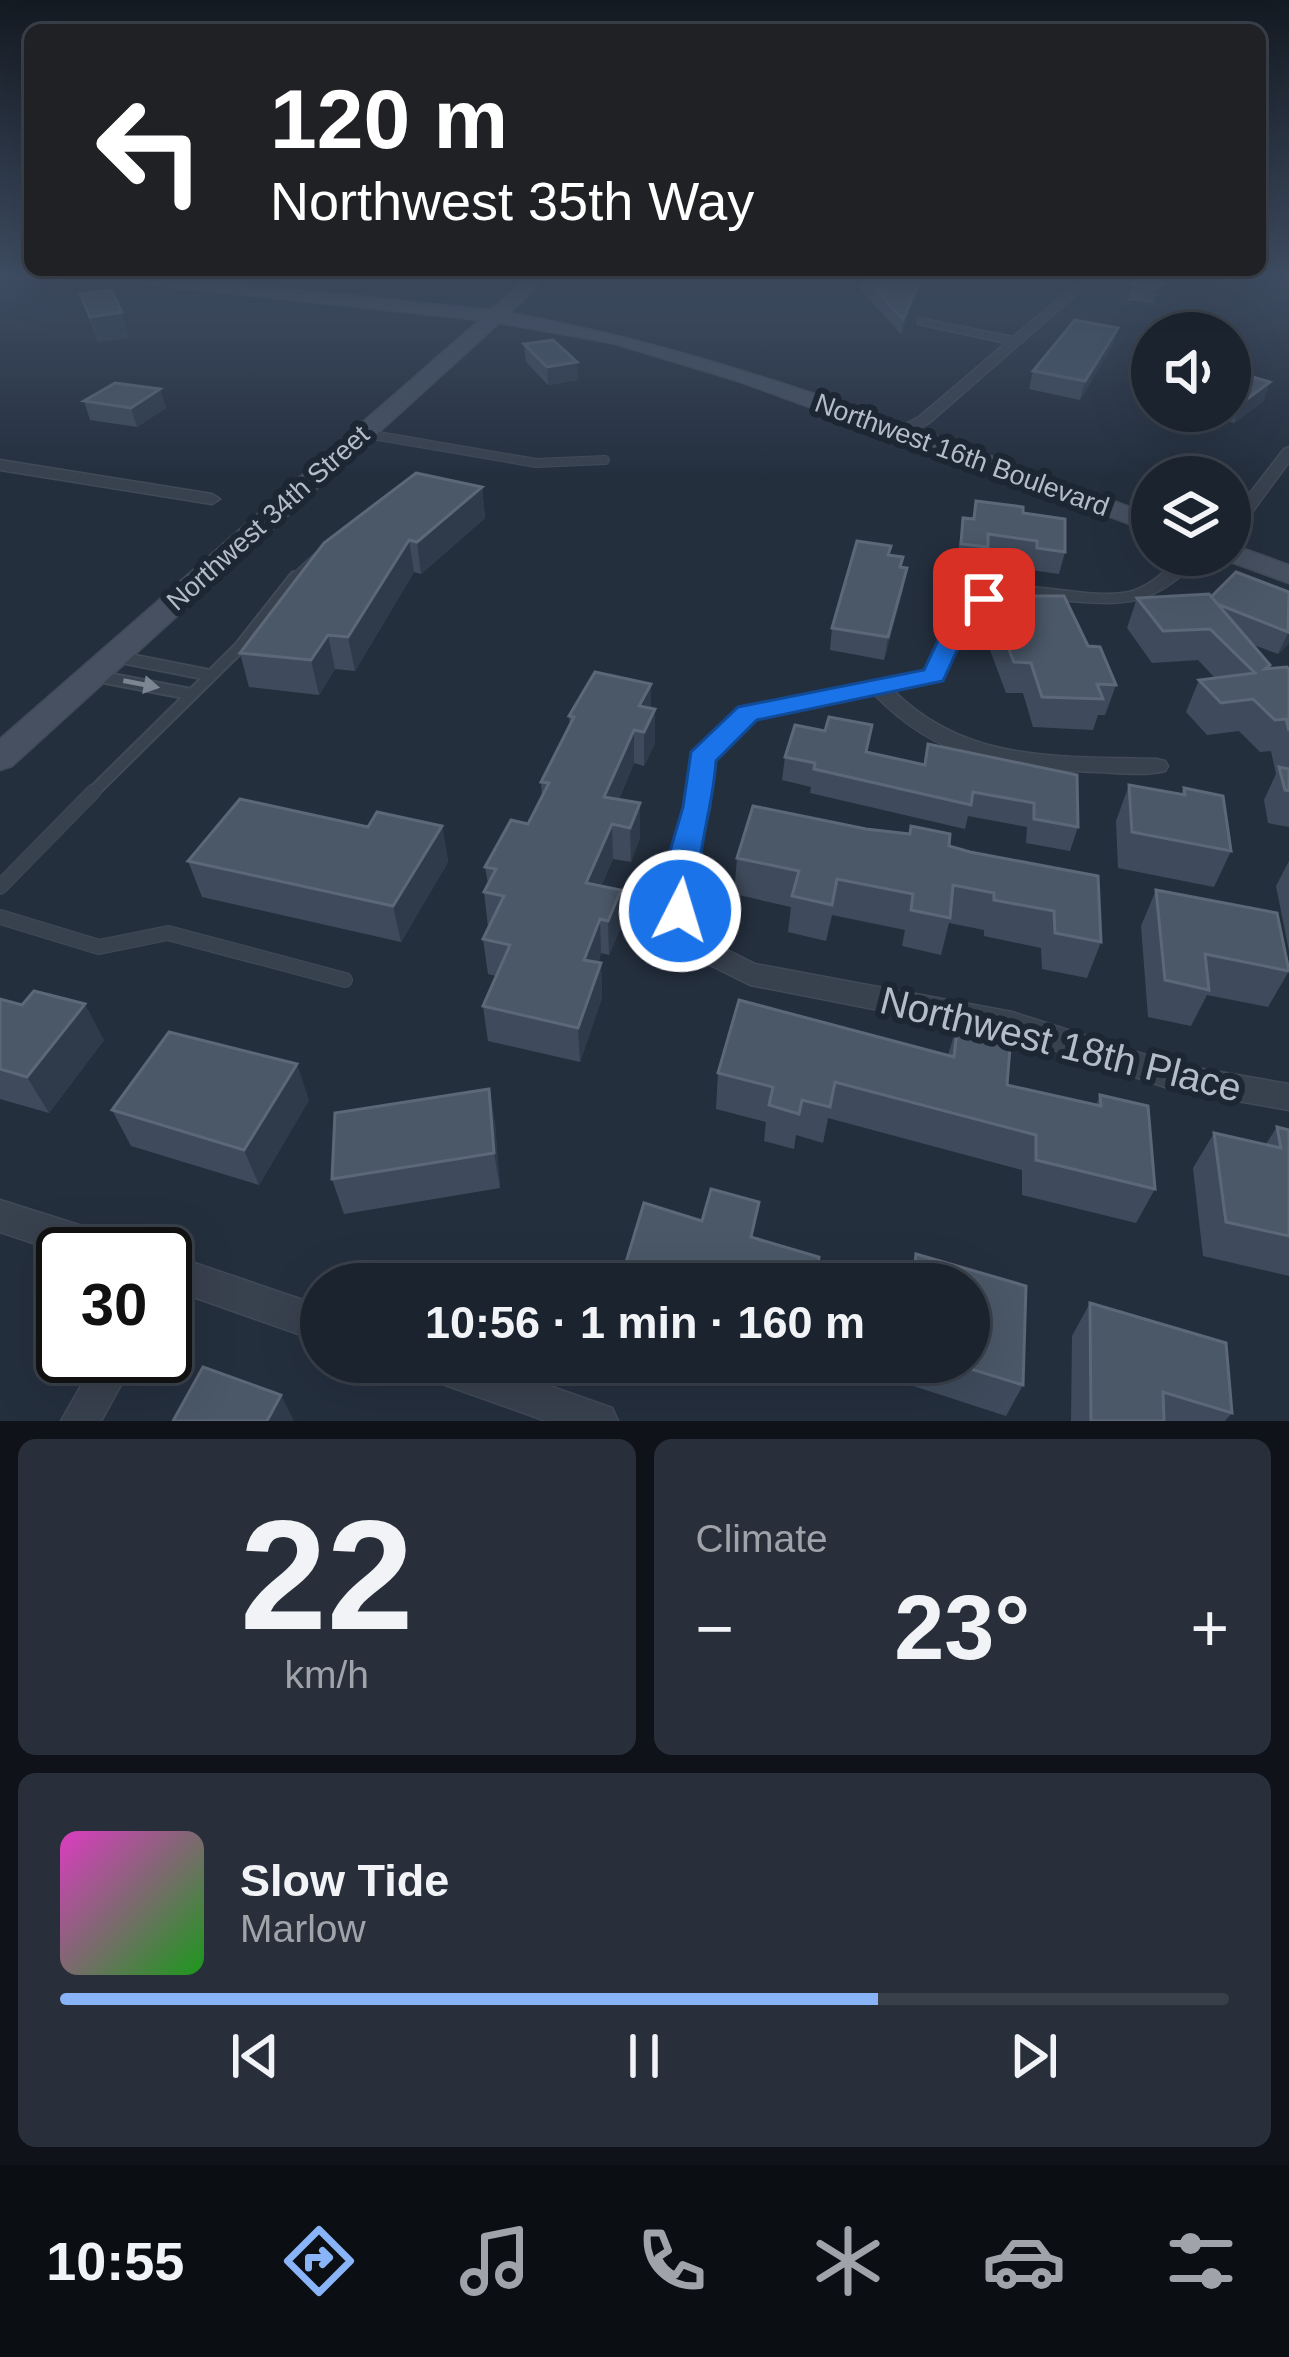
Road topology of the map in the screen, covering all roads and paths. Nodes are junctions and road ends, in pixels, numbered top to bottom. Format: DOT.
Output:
graph roads {
  1 [pos="462,345"];
  2 [pos="641,345"];
  3 [pos="695,345"];
  4 [pos="1012,345"];
  5 [pos="924,420"];
  6 [pos="899,433"];
  7 [pos="364,434"];
  8 [pos="1289,452"];
  9 [pos="605,460"];
  10 [pos="0,464"];
  11 [pos="1131,495"];
  12 [pos="212,499"];
  13 [pos="1251,502"];
  14 [pos="1131,516"];
  15 [pos="1251,538"];
  16 [pos="334,544"];
  17 [pos="1289,552"];
  18 [pos="1251,560"];
  19 [pos="1289,575"];
  20 [pos="1165,576"];
  21 [pos="103,666"];
  22 [pos="208,675"];
  23 [pos="880,689"];
  24 [pos="190,694"];
  25 [pos="0,758"];
  26 [pos="1156,766"];
  27 [pos="0,887"];
  28 [pos="0,917"];
  29 [pos="346,980"];
  30 [pos="1289,1097"];
  31 [pos="0,1216"];
  32 [pos="36,1228"];
  33 [pos="192,1282"];
  34 [pos="300,1317"];
  35 [pos="103,1383"];
  36 [pos="490,1383"];
  37 [pos="80,1421"];
  38 [pos="599,1421"];
  1 -- 7 [label="main road, Northwest 34th Street"];
  2 -- 6 [label="main road, Northwest 16th Boulevard"];
  3 -- 5 [label="main road, Northwest 16th Boulevard"];
  4 -- 5 [label="street"];
  5 -- 6 [label="street"];
  5 -- 11 [label="main road, Northwest 16th Boulevard"];
  6 -- 14 [label="main road, Northwest 16th Boulevard"];
  7 -- 9 [label="lane"];
  7 -- 21 [label="main road, Northwest 34th Street"];
  8 -- 13 [label="street"];
  10 -- 12 [label="street"];
  15 -- 17 [label="main road"];
  16 -- 22 [label="lane"];
  18 -- 19 [label="main road"];
  20 -- 23 [label="street"];
  21 -- 22 [label="lane"];
  21 -- 24 [label="lane, one-way"];
  21 -- 25 [label="main road, Northwest 34th Street"];
  22 -- 24 [label="lane"];
  23 -- 26 [label="street"];
  23 -- 30 [label="street, Northwest 18th Place"];
  24 -- 27 [label="lane"];
  28 -- 29 [label="lane"];
  31 -- 32 [label="street"];
  33 -- 34 [label="street"];
  35 -- 37 [label="street"];
  36 -- 38 [label="street"];
}
